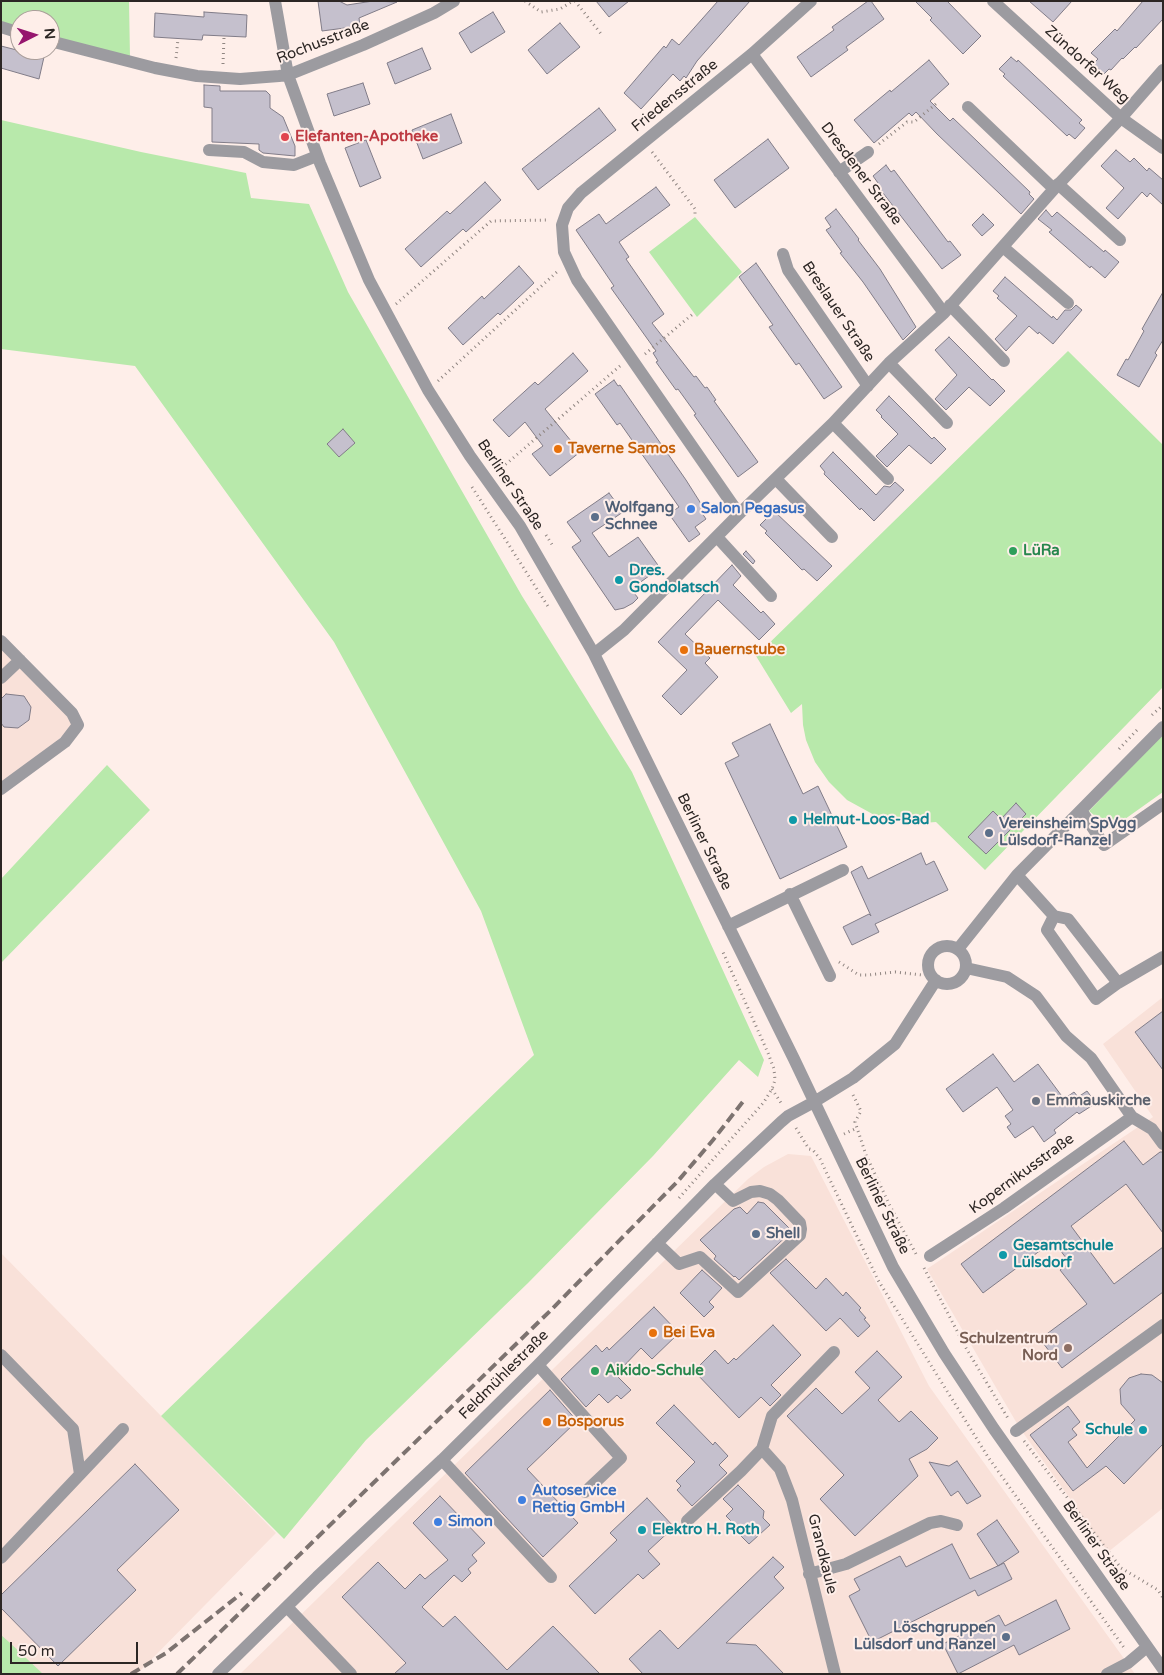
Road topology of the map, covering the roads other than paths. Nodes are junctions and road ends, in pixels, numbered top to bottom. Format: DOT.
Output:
graph roads {
  1 [pos="275,1"];
  2 [pos="454,1"];
  3 [pos="811,1"];
  4 [pos="993,1"];
  5 [pos="60,44"];
  6 [pos="752,54"];
  7 [pos="1163,70"];
  8 [pos="288,75"];
  9 [pos="968,107"];
  10 [pos="1121,118"];
  11 [pos="1163,148"];
  12 [pos="209,150"];
  13 [pos="868,152"];
  14 [pos="317,156"];
  15 [pos="839,172"];
  16 [pos="1056,187"];
  17 [pos="1120,240"];
  18 [pos="1003,247"];
  19 [pos="783,254"];
  20 [pos="1068,303"];
  21 [pos="947,309"];
  22 [pos="1004,361"];
  23 [pos="890,363"];
  24 [pos="868,386"];
  25 [pos="833,423"];
  26 [pos="947,423"];
  27 [pos="776,479"];
  28 [pos="888,479"];
  29 [pos="739,514"];
  30 [pos="717,537"];
  31 [pos="832,537"];
  32 [pos="771,596"];
  33 [pos="1,641"];
  34 [pos="594,654"];
  35 [pos="20,660"];
  36 [pos="1,678"];
  37 [pos="1163,726"];
  38 [pos="1,789"];
  39 [pos="1163,804"];
  40 [pos="1081,810"];
  41 [pos="843,870"];
  42 [pos="1018,875"];
  43 [pos="790,894"];
  44 [pos="1054,916"];
  45 [pos="728,926"];
  46 [pos="958,949"];
  47 [pos="1163,957"];
  48 [pos="966,968"];
  49 [pos="827,971"];
  50 [pos="934,978"];
  51 [pos="1118,983"];
  52 [pos="814,1102"];
  53 [pos="1132,1116"];
  54 [pos="1163,1144"];
  55 [pos="715,1184"];
  56 [pos="657,1243"];
  57 [pos="930,1256"];
  58 [pos="1163,1325"];
  59 [pos="834,1352"];
  60 [pos="1,1355"];
  61 [pos="538,1365"];
  62 [pos="123,1429"];
  63 [pos="1016,1431"];
  64 [pos="762,1449"];
  65 [pos="442,1460"];
  66 [pos="80,1474"];
  67 [pos="584,1492"];
  68 [pos="687,1521"];
  69 [pos="957,1525"];
  70 [pos="1,1558"];
  71 [pos="810,1574"];
  72 [pos="552,1577"];
  73 [pos="287,1607"];
  74 [pos="1147,1647"];
  75 [pos="1163,1669"];
  76 [pos="218,1674"];
  77 [pos="351,1674"];
  78 [pos="835,1674"];
  79 [pos="1107,1674"];
  1 -- 8 [label="street, Berliner Straße"];
  2 -- 8 [label="street, Rochusstraße"];
  3 -- 6 [label="street, Friedensstraße"];
  4 -- 10 [label="street, Zündorfer Weg"];
  5 -- 8 [label="street, Rochusstraße"];
  6 -- 15 [label="street, Dresdener Straße"];
  6 -- 29 [label="street, Friedensstraße"];
  7 -- 10 [label="street, Breslauer Straße"];
  8 -- 14 [label="street, Berliner Straße"];
  9 -- 16 [label="street"];
  10 -- 11 [label="street, Zündorfer Weg"];
  10 -- 16 [label="street, Breslauer Straße"];
  12 -- 14 [label="street"];
  13 -- 15 [label="street"];
  14 -- 34 [label="street, Berliner Straße"];
  15 -- 21 [label="street, Dresdener Straße"];
  16 -- 17 [label="street"];
  16 -- 18 [label="street, Breslauer Straße"];
  18 -- 20 [label="street"];
  18 -- 21 [label="street, Breslauer Straße"];
  19 -- 24 [label="street, Breslauer Straße"];
  21 -- 22 [label="street"];
  21 -- 23 [label="street, Breslauer Straße"];
  23 -- 24 [label="street, Breslauer Straße"];
  23 -- 26 [label="street, Breslauer Straße"];
  24 -- 25 [label="street, Breslauer Straße"];
  25 -- 27 [label="street, Breslauer Straße"];
  25 -- 28 [label="street"];
  27 -- 29 [label="street, Breslauer Straße"];
  27 -- 31 [label="street"];
  29 -- 30 [label="street, Breslauer Straße"];
  30 -- 32 [label="street"];
  30 -- 34 [label="street, Breslauer Straße"];
  33 -- 35 [label="street"];
  34 -- 45 [label="street, Berliner Straße"];
  35 -- 36 [label="street"];
  35 -- 38 [label="street"];
  37 -- 40 [label="street"];
  39 -- 40 [label="street"];
  40 -- 42 [label="street"];
  41 -- 43 [label="street"];
  42 -- 44 [label="street"];
  42 -- 46 [label="street"];
  43 -- 45 [label="street"];
  43 -- 49 [label="street"];
  44 -- 51 [label="street"];
  44 -- 51 [label="street"];
  45 -- 52 [label="street, Berliner Straße"];
  46 -- 48 [label="street"];
  46 -- 50 [label="street"];
  47 -- 51 [label="street"];
  48 -- 50 [label="street"];
  48 -- 53 [label="street"];
  50 -- 52 [label="street, Feldmühlestraße"];
  52 -- 55 [label="street, Feldmühlestraße"];
  52 -- 74 [label="street, Berliner Straße"];
  53 -- 54 [label="street"];
  53 -- 57 [label="street, Kopernikusstraße"];
  55 -- 56 [label="street, Feldmühlestraße"];
  55 -- 56 [label="street"];
  56 -- 61 [label="street, Feldmühlestraße"];
  58 -- 63 [label="street"];
  59 -- 64 [label="street"];
  60 -- 66 [label="street"];
  61 -- 65 [label="street, Feldmühlestraße"];
  61 -- 67 [label="street"];
  62 -- 66 [label="street"];
  64 -- 68 [label="street"];
  64 -- 71 [label="street, Grandkaule"];
  65 -- 72 [label="street"];
  65 -- 73 [label="street, Feldmühlestraße"];
  66 -- 70 [label="street"];
  69 -- 71 [label="street"];
  71 -- 78 [label="street, Grandkaule"];
  73 -- 76 [label="street, Feldmühlestraße"];
  73 -- 77 [label="street"];
  74 -- 75 [label="street, Berliner Straße"];
  74 -- 79 [label="street"];
}
